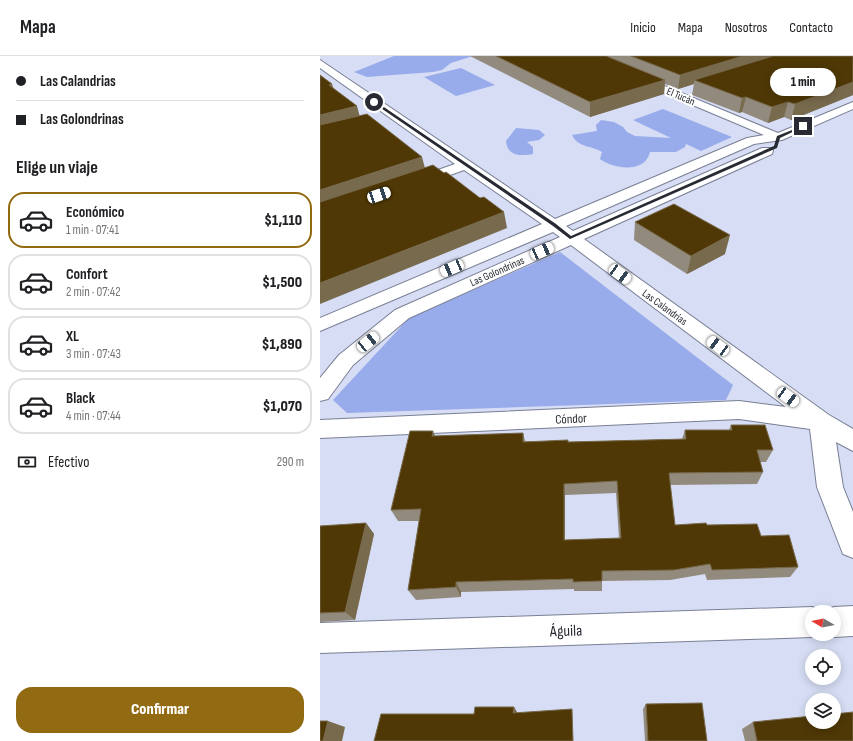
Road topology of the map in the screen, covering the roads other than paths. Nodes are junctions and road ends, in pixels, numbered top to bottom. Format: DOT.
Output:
graph roads {
  1 [pos="584,56"];
  2 [pos="613,58"];
  3 [pos="599,62"];
  4 [pos="320,63"];
  5 [pos="342,80"];
  6 [pos="327,83"];
  7 [pos="693,90"];
  8 [pos="678,95"];
  9 [pos="853,104"];
  10 [pos="395,117"];
  11 [pos="380,121"];
  12 [pos="778,137"];
  13 [pos="467,164"];
  14 [pos="401,187"];
  15 [pos="554,225"];
  16 [pos="570,238"];
  17 [pos="320,325"];
  18 [pos="320,392"];
  19 [pos="821,422"];
  20 [pos="320,429"];
  21 [pos="853,441"];
  22 [pos="853,544"];
  23 [pos="853,621"];
  24 [pos="805,622"];
  25 [pos="841,622"];
  26 [pos="320,638"];
  1 -- 3 [label="street, El Tucán"];
  2 -- 3 [label="street"];
  3 -- 8 [label="street, El Tucán"];
  4 -- 5 [label="street, Las Calandrias"];
  5 -- 6 [label="street"];
  5 -- 10 [label="street, Las Calandrias"];
  7 -- 8 [label="street"];
  8 -- 12 [label="street, El Tucán"];
  9 -- 12 [label="street, Las Golondrinas"];
  10 -- 11 [label="street"];
  10 -- 13 [label="street, Las Calandrias"];
  12 -- 15 [label="street, Las Golondrinas"];
  12 -- 16 [label="street, Las Golondrinas"];
  13 -- 14 [label="street"];
  13 -- 15 [label="street, Las Calandrias"];
  15 -- 16 [label="street, Las Calandrias"];
  15 -- 17 [label="street, Las Golondrinas"];
  16 -- 18 [label="street, Las Golondrinas"];
  16 -- 19 [label="street, Las Calandrias"];
  19 -- 20 [label="street, Cóndor"];
  19 -- 21 [label="street, Las Calandrias"];
  19 -- 22 [label="street"];
  23 -- 25 [label="street"];
  24 -- 26 [label="street, Águila"];
}
